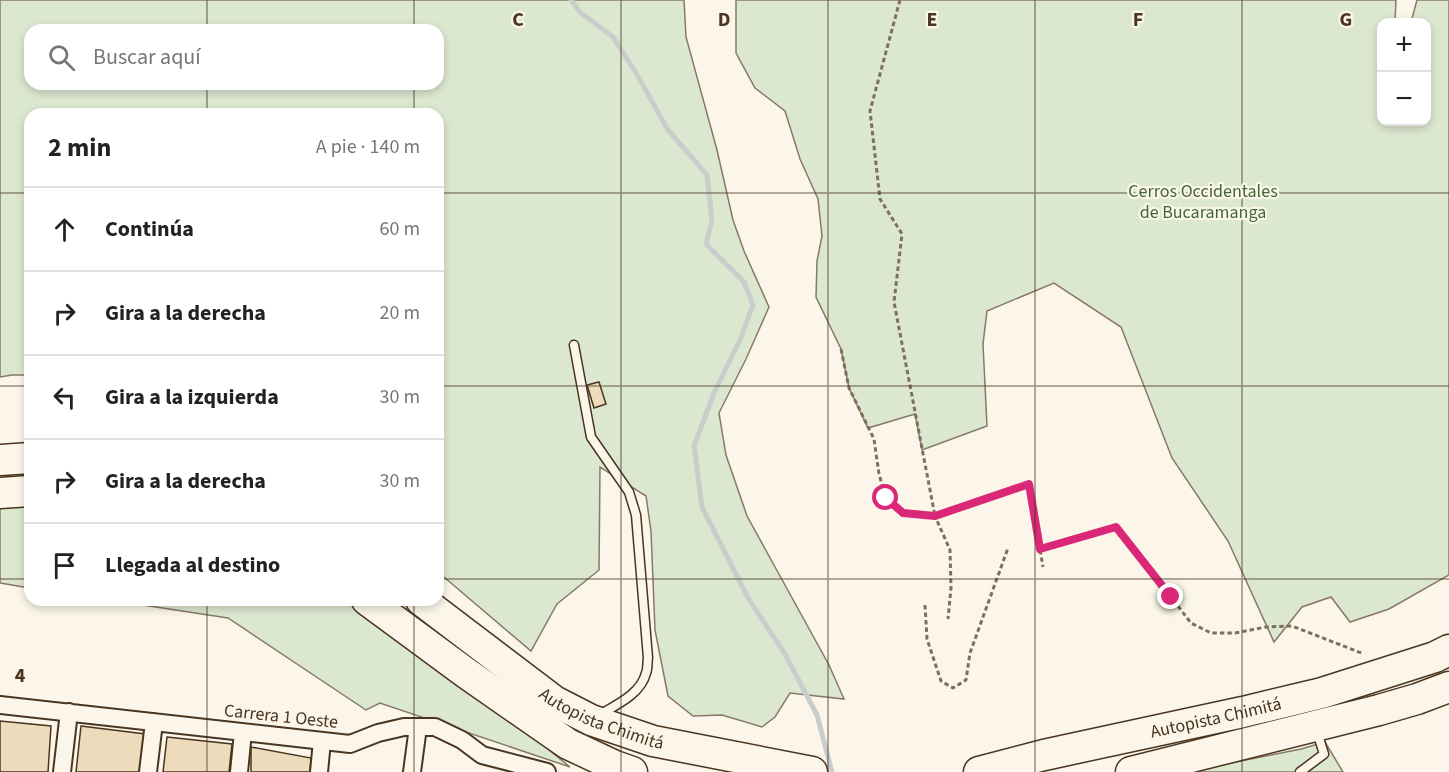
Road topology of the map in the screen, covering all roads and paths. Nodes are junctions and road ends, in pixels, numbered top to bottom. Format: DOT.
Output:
graph roads {
  1 [pos="900,0"];
  2 [pos="574,345"];
  3 [pos="841,349"];
  4 [pos="24,458"];
  5 [pos="0,460"];
  6 [pos="24,491"];
  7 [pos="0,493"];
  8 [pos="935,516"];
  9 [pos="1008,548"];
  10 [pos="1040,549"];
  11 [pos="1043,567"];
  12 [pos="925,605"];
  13 [pos="375,606"];
  14 [pos="429,606"];
  15 [pos="948,619"];
  16 [pos="1449,650"];
  17 [pos="1399,668"];
  18 [pos="1449,687"];
  19 [pos="0,705"];
  20 [pos="69,712"];
  21 [pos="154,722"];
  22 [pos="418,727"];
  23 [pos="1315,727"];
  24 [pos="243,732"];
  25 [pos="580,732"];
  26 [pos="322,741"];
  27 [pos="502,766"];
  28 [pos="809,771"];
  29 [pos="62,772"];
  30 [pos="148,772"];
  31 [pos="239,772"];
  32 [pos="319,772"];
  33 [pos="412,772"];
  34 [pos="547,772"];
  35 [pos="590,772"];
  36 [pos="632,772"];
  37 [pos="979,772"];
  38 [pos="1131,772"];
  39 [pos="1300,772"];
  1 -- 8 [label="path"];
  2 -- 25 [label="lane"];
  3 -- 8 [label="path"];
  4 -- 5 [label="highway"];
  6 -- 7 [label="highway"];
  8 -- 10 [label="path"];
  8 -- 15 [label="path"];
  9 -- 12 [label="path"];
  10 -- 11 [label="path"];
  10 -- 17 [label="path"];
  13 -- 25 [label="highway, Autopista Chimitá"];
  14 -- 25 [label="highway, Autopista Chimitá"];
  16 -- 17 [label="highway, Autopista Chimitá"];
  17 -- 37 [label="highway, Autopista Chimitá"];
  18 -- 23 [label="highway, Autopista Chimitá"];
  19 -- 20 [label="street, Carrera 1 Oeste"];
  20 -- 21 [label="street, Carrera 1 Oeste"];
  20 -- 29 [label="street"];
  21 -- 24 [label="street, Carrera 1 Oeste"];
  21 -- 30 [label="street"];
  22 -- 26 [label="street, Carrera 1 Oeste"];
  22 -- 27 [label="street, Carrera 1 Oeste"];
  22 -- 33 [label="street"];
  23 -- 38 [label="highway, Autopista Chimitá"];
  23 -- 39 [label="lane"];
  24 -- 26 [label="street, Carrera 1 Oeste"];
  24 -- 31 [label="street"];
  25 -- 28 [label="highway, Autopista Chimitá"];
  25 -- 35 [label="street"];
  25 -- 36 [label="highway, Autopista Chimitá"];
  26 -- 32 [label="street"];
  27 -- 34 [label="street, Carrera 1 Oeste"];
}
